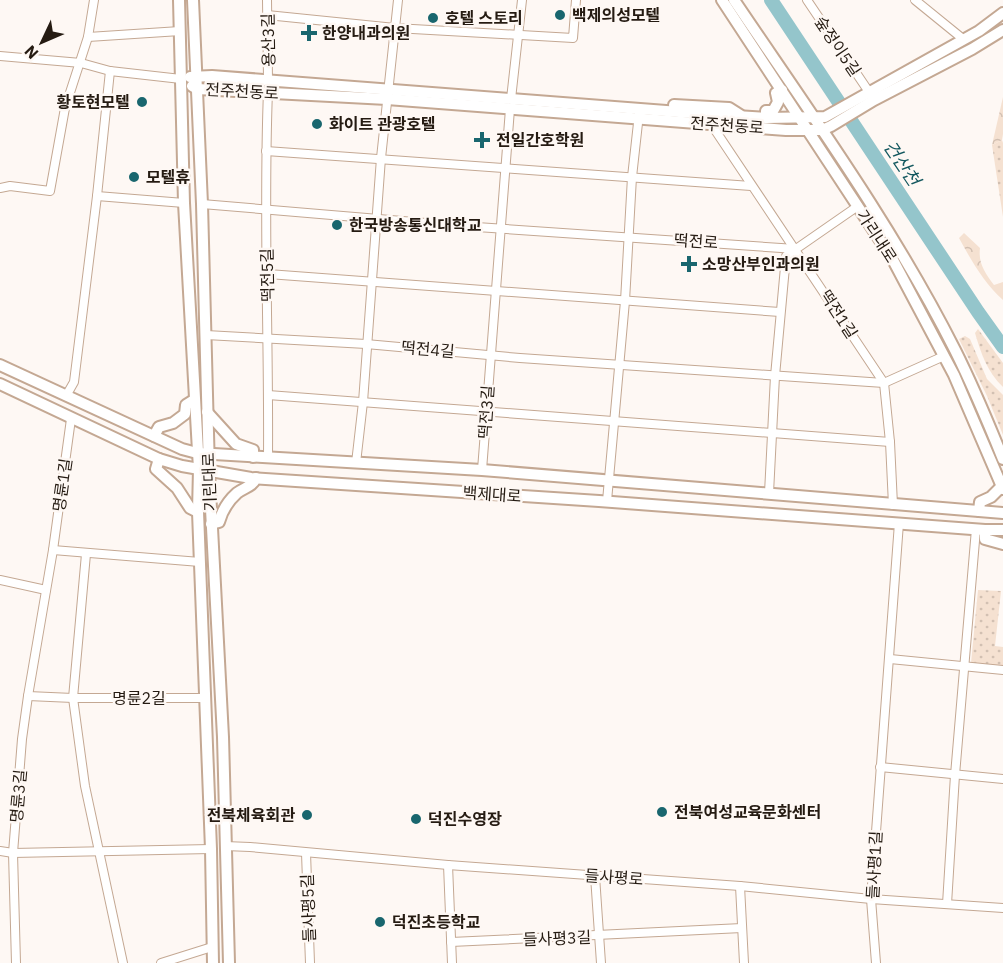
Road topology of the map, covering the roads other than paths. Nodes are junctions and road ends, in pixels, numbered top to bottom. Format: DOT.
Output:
graph roads {
  1 [pos="94,0"];
  2 [pos="179,0"];
  3 [pos="193,0"];
  4 [pos="267,0"];
  5 [pos="398,0"];
  6 [pos="522,0"];
  7 [pos="576,0"];
  8 [pos="722,0"];
  9 [pos="734,0"];
  10 [pos="807,0"];
  11 [pos="915,0"];
  12 [pos="1003,13"];
  13 [pos="267,15"];
  14 [pos="395,28"];
  15 [pos="1003,30"];
  16 [pos="180,31"];
  17 [pos="519,36"];
  18 [pos="88,37"];
  19 [pos="963,39"];
  20 [pos="0,56"];
  21 [pos="81,63"];
  22 [pos="110,71"];
  23 [pos="196,76"];
  24 [pos="181,79"];
  25 [pos="268,86"];
  26 [pos="197,89"];
  27 [pos="782,90"];
  28 [pos="387,94"];
  29 [pos="869,96"];
  30 [pos="511,104"];
  31 [pos="606,105"];
  32 [pos="639,114"];
  33 [pos="743,116"];
  34 [pos="766,118"];
  35 [pos="801,118"];
  36 [pos="823,123"];
  37 [pos="711,124"];
  38 [pos="807,130"];
  39 [pos="266,151"];
  40 [pos="381,158"];
  41 [pos="505,168"];
  42 [pos="632,177"];
  43 [pos="751,186"];
  44 [pos="0,188"];
  45 [pos="97,196"];
  46 [pos="184,203"];
  47 [pos="202,204"];
  48 [pos="858,206"];
  49 [pos="266,208"];
  50 [pos="378,218"];
  51 [pos="500,228"];
  52 [pos="630,237"];
  53 [pos="796,249"];
  54 [pos="268,274"];
  55 [pos="371,282"];
  56 [pos="496,292"];
  57 [pos="625,302"];
  58 [pos="780,312"];
  59 [pos="206,335"];
  60 [pos="268,338"];
  61 [pos="366,344"];
  62 [pos="490,355"];
  63 [pos="944,356"];
  64 [pos="619,364"];
  65 [pos="0,365"];
  66 [pos="775,376"];
  67 [pos="884,383"];
  68 [pos="0,384"];
  69 [pos="66,396"];
  70 [pos="268,396"];
  71 [pos="194,400"];
  72 [pos="363,402"];
  73 [pos="486,411"];
  74 [pos="207,412"];
  75 [pos="71,419"];
  76 [pos="614,420"];
  77 [pos="771,432"];
  78 [pos="154,436"];
  79 [pos="890,442"];
  80 [pos="203,454"];
  81 [pos="253,457"];
  82 [pos="268,458"];
  83 [pos="159,459"];
  84 [pos="1003,459"];
  85 [pos="356,463"];
  86 [pos="204,470"];
  87 [pos="482,470"];
  88 [pos="256,478"];
  89 [pos="609,479"];
  90 [pos="642,482"];
  91 [pos="1003,487"];
  92 [pos="769,493"];
  93 [pos="607,501"];
  94 [pos="854,501"];
  95 [pos="640,504"];
  96 [pos="893,505"];
  97 [pos="979,511"];
  98 [pos="198,512"];
  99 [pos="1003,513"];
  100 [pos="853,520"];
  101 [pos="899,523"];
  102 [pos="211,524"];
  103 [pos="981,530"];
  104 [pos="1003,530"];
  105 [pos="1003,544"];
  106 [pos="53,550"];
  107 [pos="86,554"];
  108 [pos="200,562"];
  109 [pos="0,580"];
  110 [pos="46,590"];
  111 [pos="890,659"];
  112 [pos="964,666"];
  113 [pos="1003,670"];
  114 [pos="28,696"];
  115 [pos="73,698"];
  116 [pos="205,698"];
  117 [pos="880,768"];
  118 [pos="954,775"];
  119 [pos="1003,779"];
  120 [pos="225,846"];
  121 [pos="211,849"];
  122 [pos="0,851"];
  123 [pos="98,852"];
  124 [pos="13,853"];
  125 [pos="306,853"];
  126 [pos="447,865"];
  127 [pos="595,876"];
  128 [pos="740,886"];
  129 [pos="871,899"];
  130 [pos="947,904"];
  131 [pos="1003,908"];
  132 [pos="742,928"];
  133 [pos="600,936"];
  134 [pos="451,942"];
  135 [pos="212,947"];
  136 [pos="16,963"];
  137 [pos="123,963"];
  138 [pos="161,963"];
  139 [pos="213,963"];
  140 [pos="229,963"];
  141 [pos="310,963"];
  142 [pos="452,963"];
  143 [pos="601,963"];
  144 [pos="744,963"];
  145 [pos="876,963"];
  1 -- 18 [label="street"];
  2 -- 16 [label="street, 기린대로"];
  3 -- 23 [label="street, 기린대로"];
  4 -- 13 [label="street, 용산3길"];
  5 -- 14 [label="street"];
  6 -- 17 [label="street, 떡전3길"];
  7 -- 17 [label="street"];
  8 -- 27 [label="street, 가리내로"];
  9 -- 36 [label="street, 가리내로"];
  10 -- 29 [label="street, 숲정이5길"];
  11 -- 19 [label="street"];
  12 -- 19 [label="street"];
  13 -- 14 [label="street"];
  13 -- 25 [label="street, 용산3길"];
  14 -- 17 [label="street"];
  14 -- 28 [label="street"];
  15 -- 29 [label="street"];
  16 -- 18 [label="street"];
  16 -- 24 [label="street, 기린대로"];
  17 -- 30 [label="street, 떡전3길"];
  18 -- 21 [label="street"];
  19 -- 29 [label="street"];
  20 -- 21 [label="street"];
  21 -- 22 [label="street"];
  21 -- 44 [label="street"];
  22 -- 24 [label="street"];
  22 -- 45 [label="street"];
  23 -- 24 [label="street, 전주천동로"];
  23 -- 25 [label="street, 전주천동로"];
  23 -- 26 [label="street, 기린대로"];
  24 -- 26 [label="street, 전주천동로"];
  24 -- 46 [label="street, 기린대로"];
  25 -- 26 [label="street, 전주천동로"];
  25 -- 28 [label="street, 전주천동로"];
  25 -- 39 [label="street, 떡전5길"];
  26 -- 47 [label="street, 기린대로"];
  27 -- 34 [label="street"];
  27 -- 35 [label="street, 가리내로"];
  28 -- 30 [label="street, 전주천동로"];
  28 -- 40 [label="street"];
  29 -- 36 [label="street"];
  30 -- 31 [label="street, 전주천동로"];
  30 -- 32 [label="street, 전주천동로"];
  30 -- 41 [label="street, 떡전3길"];
  31 -- 32 [label="street, 전주천동로"];
  31 -- 33 [label="street"];
  32 -- 33 [label="street, 전주천동로"];
  32 -- 37 [label="street, 전주천동로"];
  32 -- 42 [label="street"];
  33 -- 34 [label="street, 전주천동로"];
  34 -- 35 [label="street, 전주천동로"];
  35 -- 36 [label="street, 전주천동로"];
  35 -- 38 [label="street, 가리내로"];
  36 -- 38 [label="street, 전주천동로"];
  36 -- 84 [label="street, 가리내로"];
  37 -- 38 [label="street, 전주천동로"];
  37 -- 43 [label="street, 떡전1길"];
  38 -- 48 [label="street, 가리내로"];
  39 -- 40 [label="street"];
  39 -- 49 [label="street, 떡전5길"];
  40 -- 41 [label="street"];
  40 -- 50 [label="street"];
  41 -- 42 [label="street"];
  41 -- 51 [label="street, 떡전3길"];
  42 -- 43 [label="street"];
  42 -- 52 [label="street"];
  43 -- 53 [label="street, 떡전1길"];
  45 -- 46 [label="street"];
  45 -- 69 [label="street"];
  46 -- 71 [label="street, 기린대로"];
  47 -- 49 [label="street"];
  47 -- 59 [label="street, 기린대로"];
  48 -- 53 [label="street"];
  48 -- 63 [label="street, 가리내로"];
  49 -- 50 [label="street"];
  49 -- 54 [label="street, 떡전5길"];
  50 -- 51 [label="street"];
  50 -- 55 [label="street"];
  51 -- 52 [label="street, 떡전로"];
  51 -- 56 [label="street, 떡전3길"];
  52 -- 53 [label="street, 떡전로"];
  52 -- 57 [label="street"];
  53 -- 58 [label="street"];
  53 -- 67 [label="street, 떡전1길"];
  54 -- 55 [label="street"];
  54 -- 60 [label="street, 떡전5길"];
  55 -- 56 [label="street"];
  55 -- 61 [label="street"];
  56 -- 57 [label="street"];
  56 -- 62 [label="street, 떡전3길"];
  57 -- 58 [label="street"];
  57 -- 64 [label="street"];
  58 -- 66 [label="street"];
  59 -- 60 [label="street, 떡전4길"];
  59 -- 74 [label="street, 기린대로"];
  60 -- 61 [label="street, 떡전4길"];
  60 -- 70 [label="street, 떡전5길"];
  61 -- 62 [label="street, 떡전4길"];
  61 -- 72 [label="street"];
  62 -- 64 [label="street"];
  62 -- 73 [label="street, 떡전3길"];
  63 -- 67 [label="street"];
  63 -- 91 [label="street, 가리내로"];
  64 -- 66 [label="street"];
  64 -- 76 [label="street"];
  65 -- 69 [label="street, 백제대로"];
  66 -- 67 [label="street"];
  66 -- 77 [label="street"];
  67 -- 79 [label="street, 떡전1길"];
  68 -- 75 [label="street, 백제대로"];
  69 -- 78 [label="street, 백제대로"];
  70 -- 72 [label="street"];
  70 -- 82 [label="street, 떡전5길"];
  71 -- 78 [label="street"];
  71 -- 80 [label="street, 기린대로"];
  72 -- 73 [label="street"];
  72 -- 85 [label="street"];
  73 -- 76 [label="street"];
  73 -- 87 [label="street, 떡전3길"];
  74 -- 80 [label="street, 기린대로"];
  74 -- 81 [label="street"];
  75 -- 83 [label="street, 백제대로"];
  75 -- 106 [label="street, 명륜1길"];
  76 -- 77 [label="street"];
  76 -- 89 [label="street"];
  77 -- 79 [label="street"];
  77 -- 92 [label="street"];
  78 -- 80 [label="street, 백제대로"];
  79 -- 96 [label="street, 떡전1길"];
  80 -- 81 [label="street, 백제대로"];
  80 -- 86 [label="street, 기린대로"];
  81 -- 82 [label="street, 백제대로"];
  82 -- 85 [label="street, 백제대로"];
  83 -- 86 [label="street, 백제대로"];
  83 -- 98 [label="street"];
  85 -- 87 [label="street, 백제대로"];
  86 -- 88 [label="street, 백제대로"];
  86 -- 98 [label="street, 기린대로"];
  86 -- 102 [label="street, 기린대로"];
  87 -- 89 [label="street, 백제대로"];
  88 -- 93 [label="street, 백제대로"];
  88 -- 102 [label="street"];
  89 -- 90 [label="street, 백제대로"];
  89 -- 93 [label="street"];
  90 -- 92 [label="street, 백제대로"];
  90 -- 95 [label="street"];
  91 -- 97 [label="street"];
  92 -- 94 [label="street, 백제대로"];
  93 -- 95 [label="street, 백제대로"];
  94 -- 96 [label="street, 백제대로"];
  94 -- 100 [label="street"];
  95 -- 100 [label="street, 백제대로"];
  96 -- 97 [label="street, 백제대로"];
  97 -- 99 [label="street, 백제대로"];
  98 -- 108 [label="street, 기린대로"];
  100 -- 101 [label="street, 백제대로"];
  101 -- 103 [label="street, 백제대로"];
  101 -- 111 [label="street, 들사평1길"];
  102 -- 120 [label="street, 기린대로"];
  103 -- 104 [label="street, 백제대로"];
  103 -- 105 [label="street"];
  103 -- 112 [label="street"];
  106 -- 107 [label="street"];
  106 -- 110 [label="street, 명륜1길"];
  107 -- 108 [label="street"];
  107 -- 115 [label="street"];
  108 -- 116 [label="street, 기린대로"];
  109 -- 110 [label="street"];
  110 -- 114 [label="street"];
  111 -- 112 [label="street"];
  111 -- 117 [label="street, 들사평1길"];
  112 -- 113 [label="street"];
  112 -- 118 [label="street"];
  114 -- 115 [label="street, 명륜2길"];
  114 -- 124 [label="street, 명륜3길"];
  115 -- 116 [label="street, 명륜2길"];
  115 -- 123 [label="street"];
  116 -- 121 [label="street, 기린대로"];
  117 -- 118 [label="street"];
  117 -- 129 [label="street, 들사평1길"];
  118 -- 119 [label="street"];
  118 -- 130 [label="street"];
  120 -- 125 [label="street, 들사평로"];
  120 -- 140 [label="street, 기린대로"];
  121 -- 123 [label="street"];
  121 -- 135 [label="street, 기린대로"];
  122 -- 124 [label="street"];
  123 -- 124 [label="street"];
  123 -- 137 [label="street"];
  124 -- 136 [label="street, 명륜3길"];
  125 -- 126 [label="street, 들사평로"];
  125 -- 141 [label="street, 들사평5길"];
  126 -- 127 [label="street, 들사평로"];
  126 -- 134 [label="street"];
  127 -- 128 [label="street, 들사평로"];
  127 -- 133 [label="street, 들사평3길"];
  128 -- 129 [label="street, 들사평로"];
  128 -- 132 [label="street"];
  129 -- 130 [label="street, 들사평로"];
  129 -- 145 [label="street, 들사평1길"];
  130 -- 131 [label="street, 들사평로"];
  132 -- 133 [label="street, 들사평3길"];
  132 -- 144 [label="street"];
  133 -- 134 [label="street, 들사평3길"];
  133 -- 143 [label="street, 들사평3길"];
  134 -- 142 [label="street"];
  135 -- 138 [label="street"];
  135 -- 139 [label="street, 기린대로"];
}
